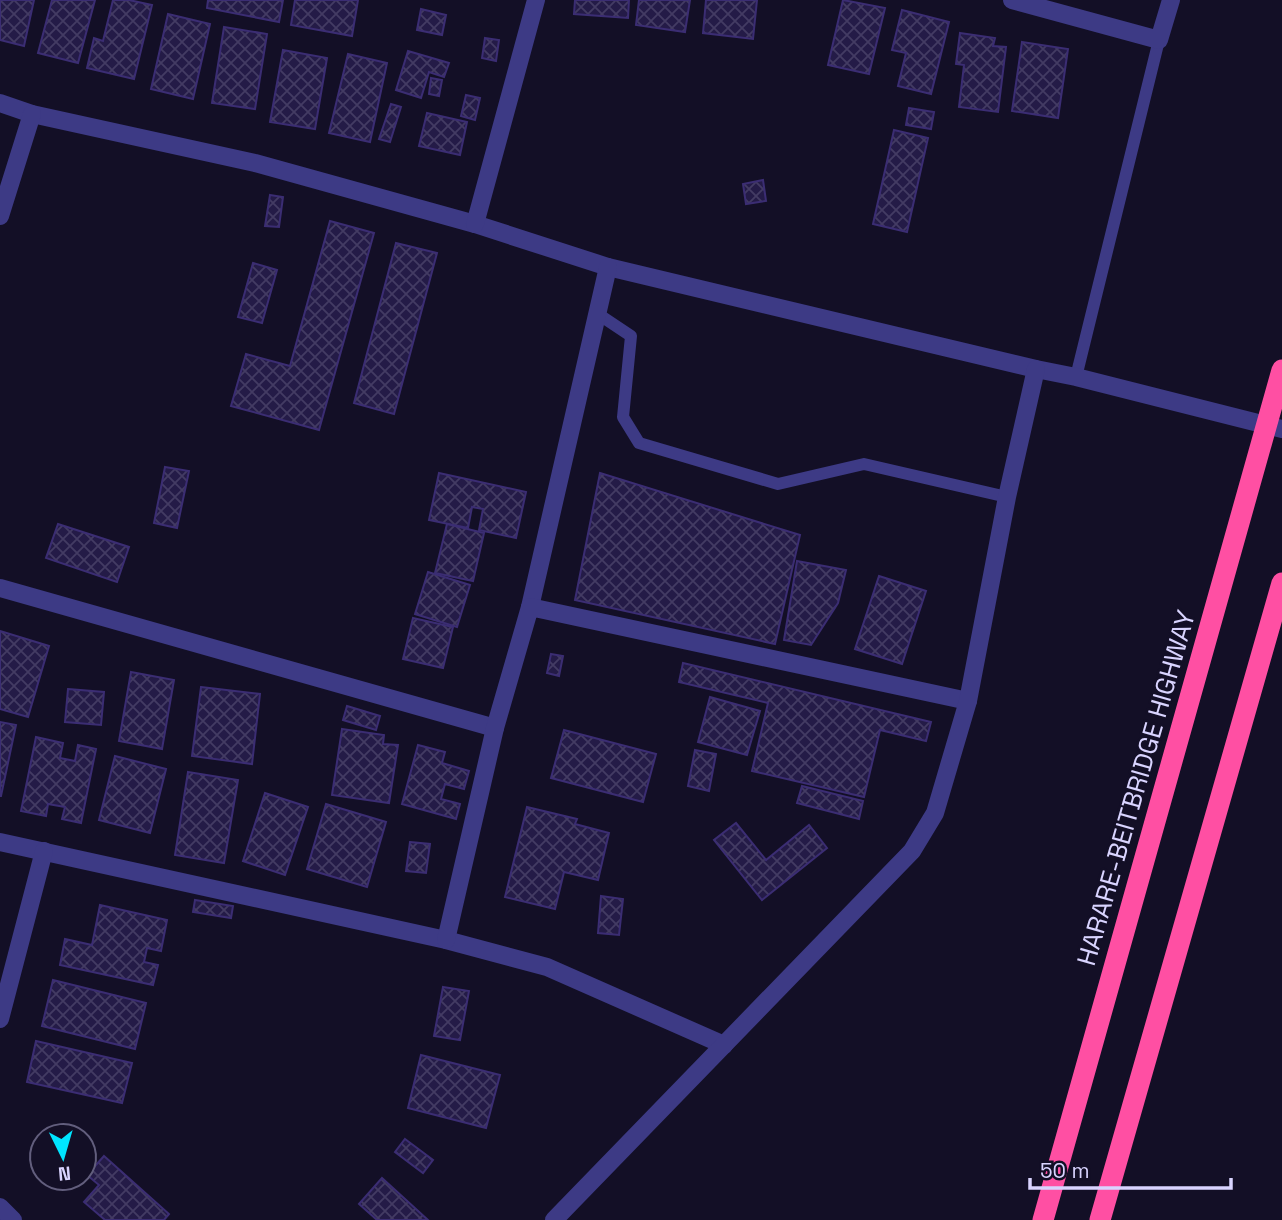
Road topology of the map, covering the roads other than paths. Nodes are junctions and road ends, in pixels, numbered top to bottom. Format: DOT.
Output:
graph roads {
  1 [pos="536,0"];
  2 [pos="1012,0"];
  3 [pos="1171,0"];
  4 [pos="1158,40"];
  5 [pos="0,103"];
  6 [pos="32,114"];
  7 [pos="0,216"];
  8 [pos="475,224"];
  9 [pos="608,267"];
  10 [pos="598,314"];
  11 [pos="1036,369"];
  12 [pos="1282,370"];
  13 [pos="1076,377"];
  14 [pos="1275,427"];
  15 [pos="1007,497"];
  16 [pos="1282,583"];
  17 [pos="0,588"];
  18 [pos="530,607"];
  19 [pos="968,701"];
  20 [pos="495,728"];
  21 [pos="0,842"];
  22 [pos="44,850"];
  23 [pos="446,940"];
  24 [pos="0,1018"];
  25 [pos="724,1045"];
  26 [pos="0,1207"];
  27 [pos="13,1220"];
  28 [pos="554,1220"];
  29 [pos="1043,1220"];
  30 [pos="1100,1220"];
  1 -- 8 [label="street"];
  2 -- 4 [label="street"];
  3 -- 4 [label="street"];
  4 -- 13 [label="lane"];
  5 -- 6 [label="street"];
  6 -- 7 [label="street"];
  6 -- 8 [label="street"];
  8 -- 9 [label="street"];
  9 -- 10 [label="street"];
  9 -- 11 [label="street"];
  10 -- 15 [label="lane"];
  10 -- 18 [label="street"];
  11 -- 13 [label="street"];
  11 -- 15 [label="street"];
  12 -- 14 [label="highway, HARARE-BEITBRIDGE HIGHWAY"];
  13 -- 14 [label="street"];
  14 -- 29 [label="highway, HARARE-BEITBRIDGE HIGHWAY"];
  15 -- 19 [label="street"];
  16 -- 30 [label="highway"];
  17 -- 20 [label="street"];
  18 -- 19 [label="street"];
  18 -- 20 [label="street"];
  19 -- 25 [label="street"];
  20 -- 23 [label="street"];
  21 -- 22 [label="street"];
  22 -- 23 [label="street"];
  22 -- 24 [label="street"];
  23 -- 25 [label="street"];
  25 -- 28 [label="street"];
  26 -- 27 [label="street"];
}
